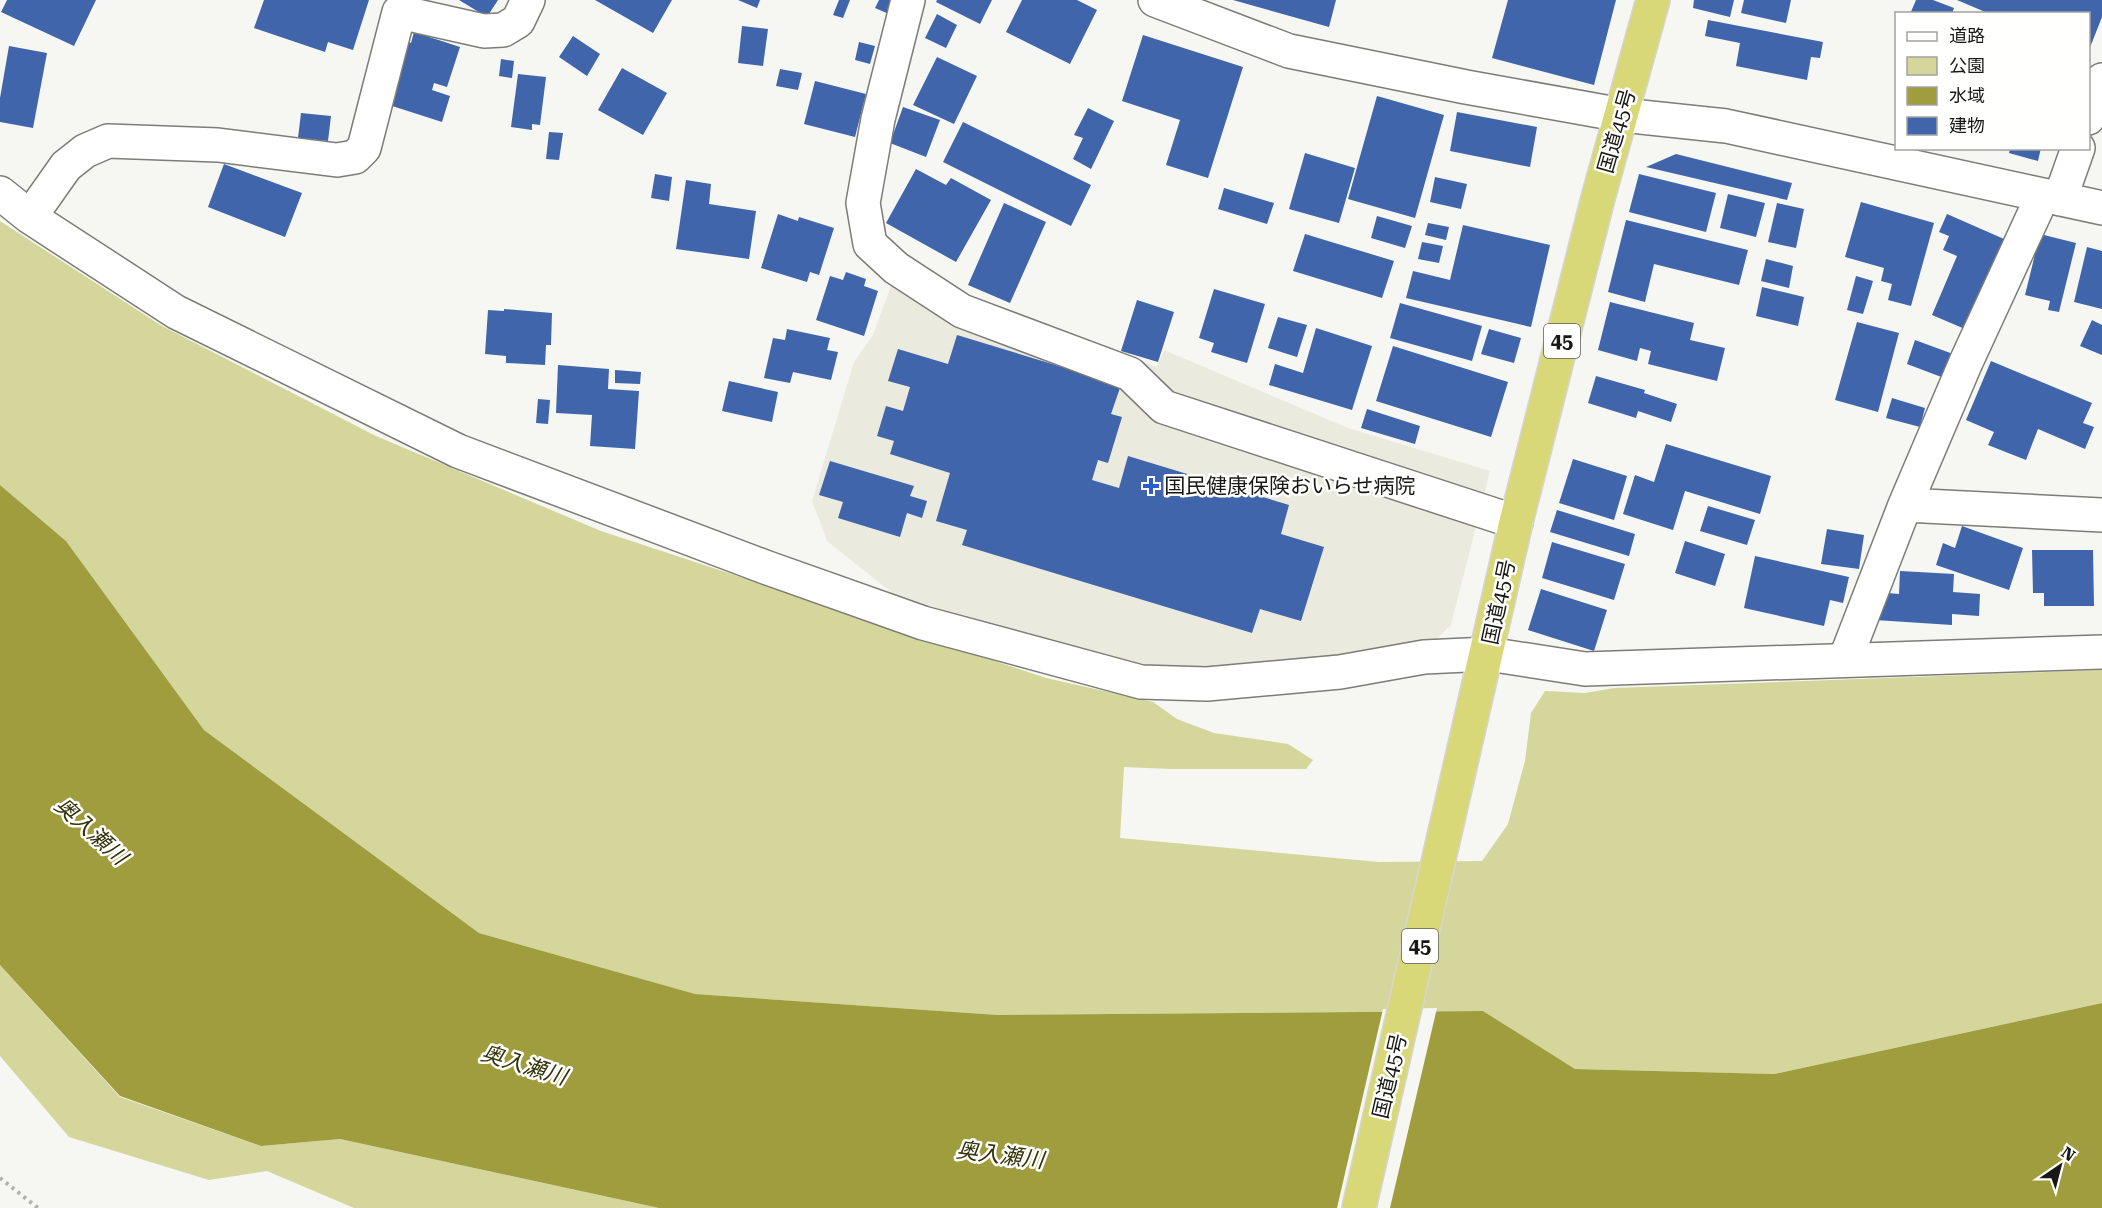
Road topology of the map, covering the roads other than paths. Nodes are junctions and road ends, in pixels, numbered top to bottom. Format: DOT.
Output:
graph roads {
  1 [pos="528,0"];
  2 [pos="908,0"];
  3 [pos="1155,0"];
  4 [pos="1653,0"];
  5 [pos="2102,80"];
  6 [pos="2090,113"];
  7 [pos="1622,115"];
  8 [pos="2077,150"];
  9 [pos="0,193"];
  10 [pos="2052,197"];
  11 [pos="2102,208"];
  12 [pos="30,217"];
  13 [pos="1905,505"];
  14 [pos="2102,515"];
  15 [pos="1516,522"];
  16 [pos="2102,652"];
  17 [pos="1845,660"];
  18 [pos="1484,669"];
  19 [pos="1359,1208"];
  1 -- 12 [label="street"];
  2 -- 15 [label="street"];
  3 -- 7 [label="street"];
  4 -- 7 [label="highway, 国道45号 / 45"];
  5 -- 6 [label="street"];
  7 -- 10 [label="street"];
  7 -- 15 [label="highway, 国道45号 / 45"];
  8 -- 10 [label="street"];
  9 -- 12 [label="street"];
  10 -- 11 [label="street"];
  10 -- 13 [label="street"];
  12 -- 18 [label="street"];
  13 -- 14 [label="street"];
  13 -- 17 [label="street"];
  15 -- 18 [label="highway, 国道45号 / 45"];
  16 -- 17 [label="street"];
  17 -- 18 [label="street"];
  18 -- 19 [label="highway, 国道45号 / 45"];
}
